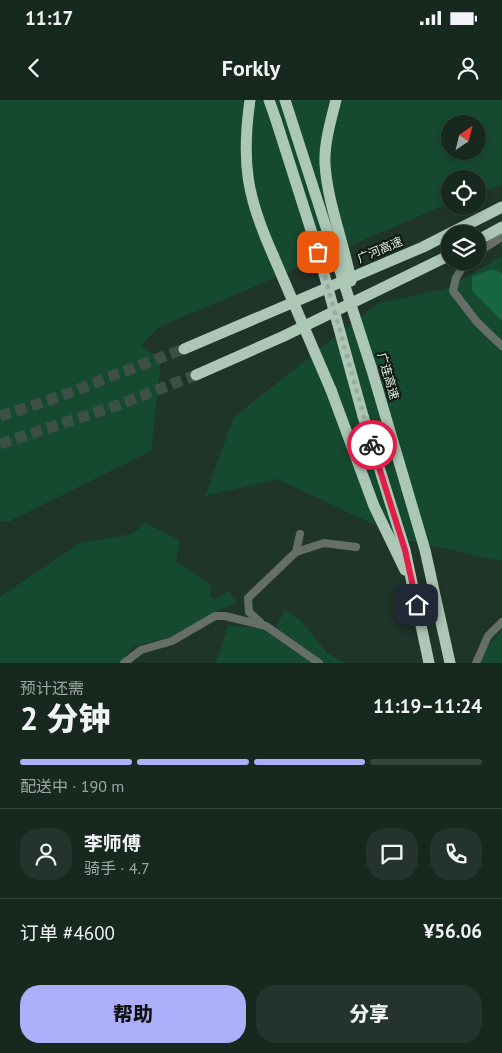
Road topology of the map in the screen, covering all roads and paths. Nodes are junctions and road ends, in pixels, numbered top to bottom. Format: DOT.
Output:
graph roads {
  1 [pos="250,100"];
  2 [pos="268,100"];
  3 [pos="285,100"];
  4 [pos="336,100"];
  5 [pos="502,208"];
  6 [pos="502,227"];
  7 [pos="486,236"];
  8 [pos="502,237"];
  9 [pos="486,247"];
  10 [pos="441,259"];
  11 [pos="461,270"];
  12 [pos="356,317"];
  13 [pos="502,346"];
  14 [pos="184,349"];
  15 [pos="196,375"];
  16 [pos="300,534"];
  17 [pos="356,547"];
  18 [pos="296,552"];
  19 [pos="413,587"];
  20 [pos="502,622"];
  21 [pos="266,626"];
  22 [pos="124,663"];
  23 [pos="319,663"];
  24 [pos="430,663"];
  25 [pos="437,663"];
  26 [pos="450,663"];
  27 [pos="476,663"];
  1 -- 19 [label="highway, bridge"];
  2 -- 19 [label="highway, bridge"];
  3 -- 12 [label="highway, 广连高速, bridge"];
  4 -- 12 [label="highway, bridge"];
  5 -- 14 [label="highway, 广河高速, bridge"];
  6 -- 7 [label="highway"];
  8 -- 9 [label="street"];
  10 -- 15 [label="highway, bridge"];
  11 -- 13 [label="street"];
  12 -- 26 [label="highway, 广连高速, bridge"];
  16 -- 18 [label="street"];
  17 -- 18 [label="street"];
  18 -- 21 [label="street"];
  19 -- 24 [label="highway"];
  20 -- 27 [label="street"];
  21 -- 22 [label="street"];
  21 -- 23 [label="street"];
  24 -- 25 [label="street"];
}
